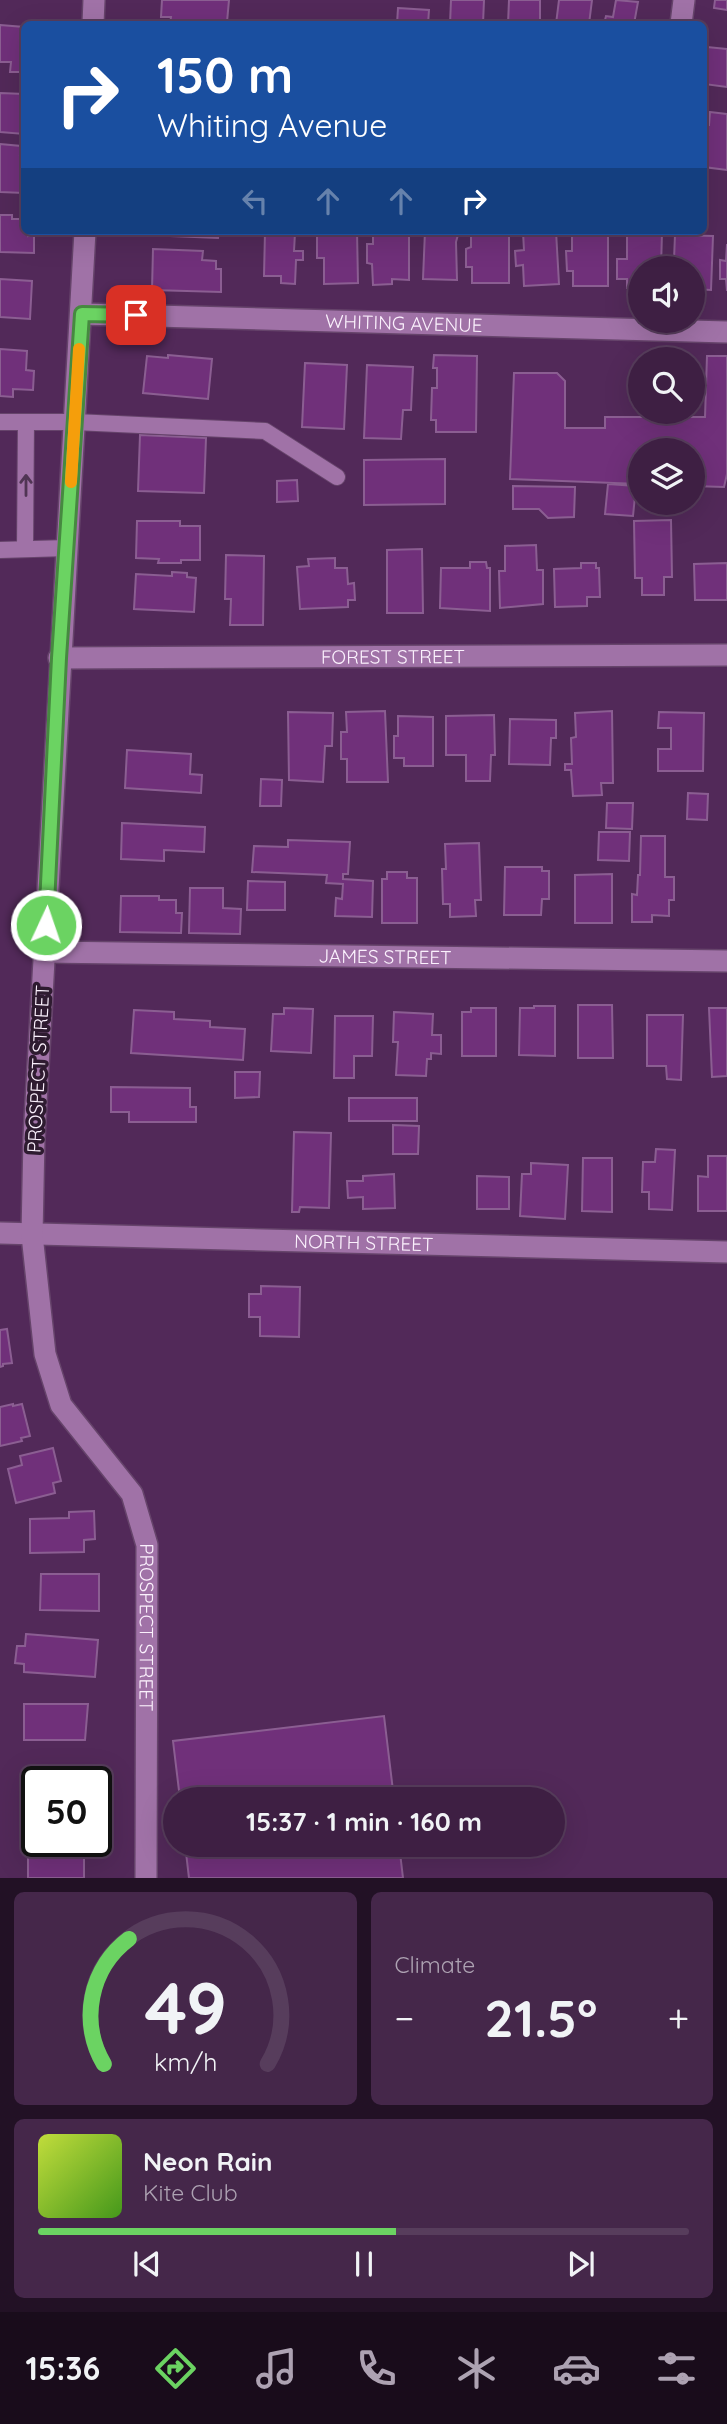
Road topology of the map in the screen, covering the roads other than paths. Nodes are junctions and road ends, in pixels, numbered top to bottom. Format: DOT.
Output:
graph roads {
  1 [pos="94,0"];
  2 [pos="684,0"];
  3 [pos="93,21"];
  4 [pos="681,21"];
  5 [pos="85,235"];
  6 [pos="82,314"];
  7 [pos="727,332"];
  8 [pos="0,422"];
  9 [pos="26,422"];
  10 [pos="75,422"];
  11 [pos="337,478"];
  12 [pos="66,548"];
  13 [pos="25,549"];
  14 [pos="0,550"];
  15 [pos="727,655"];
  16 [pos="59,658"];
  17 [pos="44,952"];
  18 [pos="727,961"];
  19 [pos="0,1233"];
  20 [pos="32,1235"];
  21 [pos="727,1252"];
  22 [pos="146,1878"];
  1 -- 3 [label="street"];
  2 -- 4 [label="street"];
  5 -- 6 [label="street, PROSPECT STREET"];
  6 -- 7 [label="street, WHITING AVENUE"];
  6 -- 10 [label="street, PROSPECT STREET"];
  8 -- 9 [label="lane"];
  9 -- 10 [label="lane"];
  13 -- 9 [label="lane, one-way"];
  10 -- 11 [label="lane"];
  10 -- 12 [label="street, PROSPECT STREET"];
  12 -- 13 [label="lane"];
  12 -- 16 [label="street, PROSPECT STREET"];
  13 -- 14 [label="lane"];
  15 -- 16 [label="street, FOREST STREET"];
  16 -- 17 [label="street, PROSPECT STREET"];
  17 -- 18 [label="street, JAMES STREET"];
  17 -- 20 [label="street, PROSPECT STREET"];
  19 -- 20 [label="street, NORTH STREET"];
  20 -- 21 [label="street, NORTH STREET"];
  20 -- 22 [label="street, PROSPECT STREET"];
}
